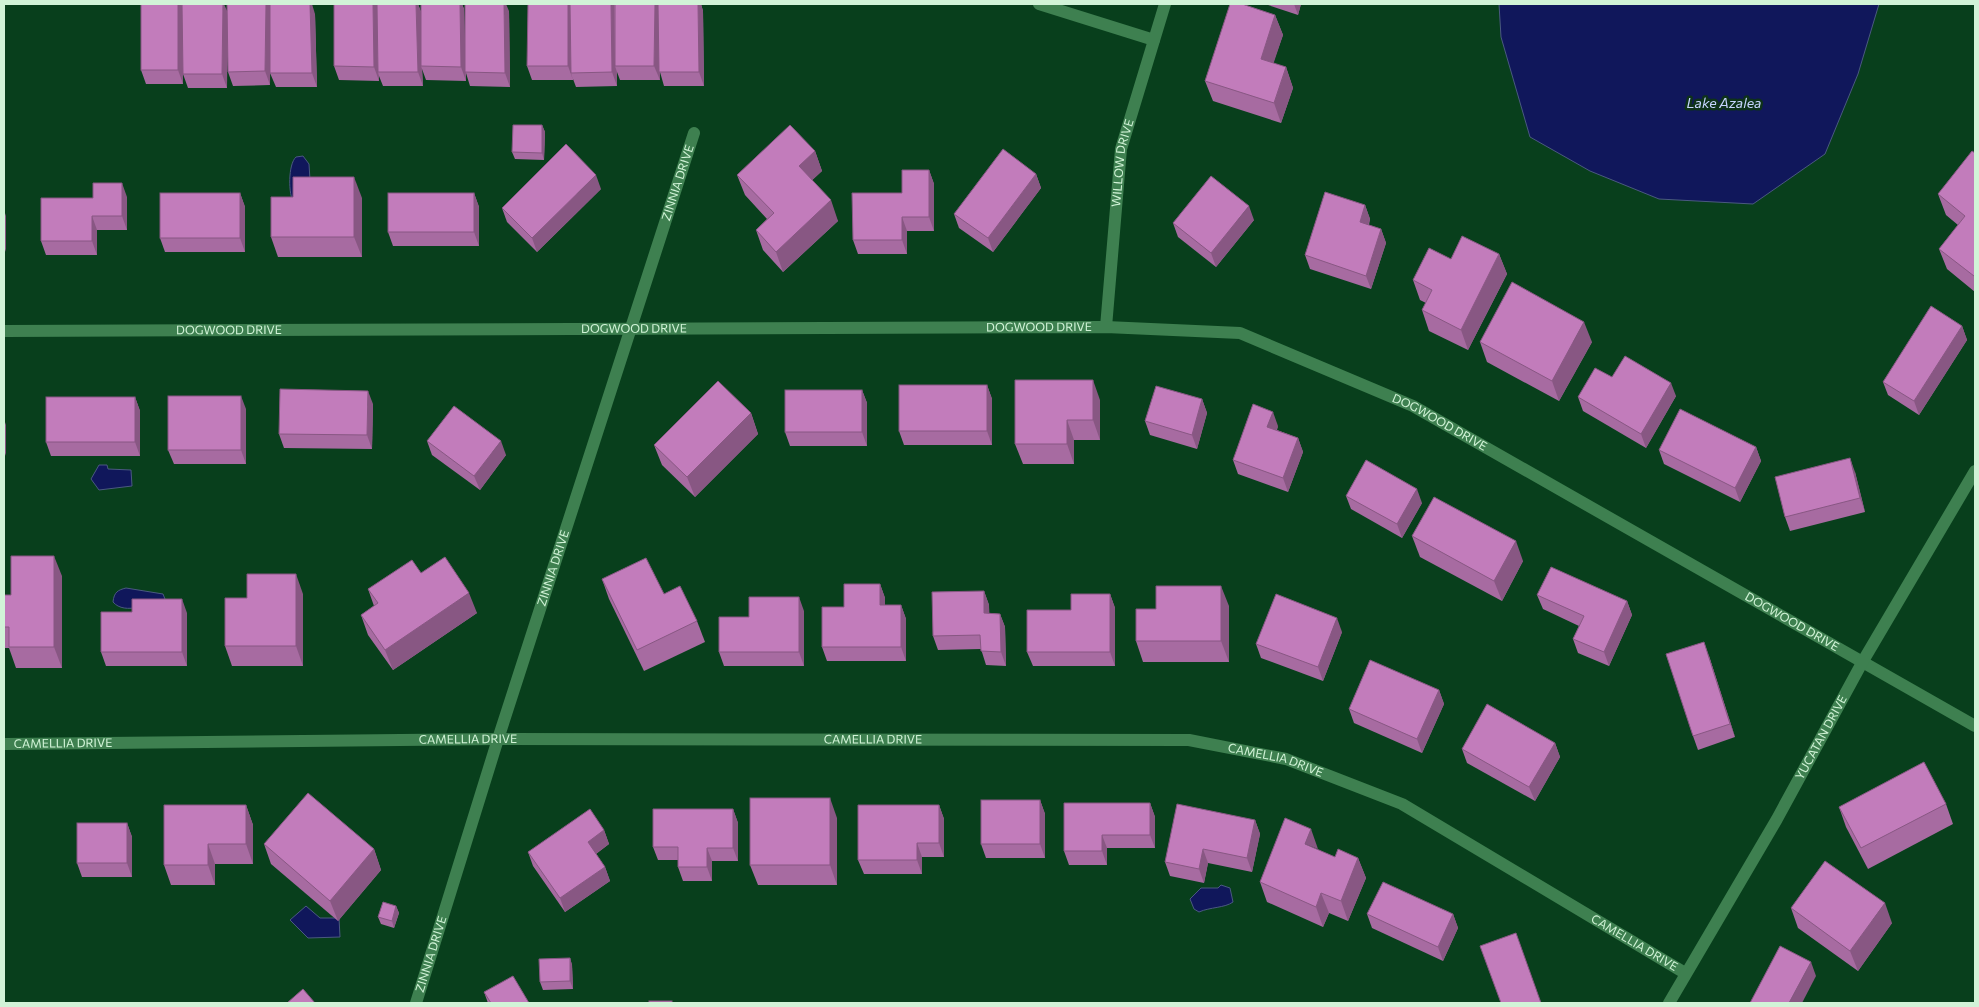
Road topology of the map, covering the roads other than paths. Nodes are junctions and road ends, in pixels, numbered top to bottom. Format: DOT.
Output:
graph roads {
  1 [pos="1039,4"];
  2 [pos="1165,4"];
  3 [pos="1154,40"];
  4 [pos="694,133"];
  5 [pos="631,327"];
  6 [pos="1106,327"];
  7 [pos="4,331"];
  8 [pos="1975,471"];
  9 [pos="1863,661"];
  10 [pos="1975,726"];
  11 [pos="498,740"];
  12 [pos="4,744"];
  13 [pos="1685,973"];
  14 [pos="416,1003"];
  15 [pos="1668,1003"];
  1 -- 3 [label="street"];
  2 -- 3 [label="street, WILLOW DRIVE"];
  3 -- 6 [label="street, WILLOW DRIVE"];
  4 -- 5 [label="street, ZINNIA DRIVE"];
  5 -- 6 [label="street, DOGWOOD DRIVE"];
  5 -- 7 [label="street, DOGWOOD DRIVE"];
  5 -- 11 [label="street, ZINNIA DRIVE"];
  6 -- 9 [label="street, DOGWOOD DRIVE"];
  8 -- 9 [label="street, YUCATAN DRIVE"];
  9 -- 10 [label="street, DOGWOOD DRIVE"];
  9 -- 13 [label="street, YUCATAN DRIVE"];
  11 -- 12 [label="street, CAMELLIA DRIVE"];
  11 -- 13 [label="street, CAMELLIA DRIVE"];
  11 -- 14 [label="street, ZINNIA DRIVE"];
  13 -- 15 [label="street, YUCATAN DRIVE"];
}
